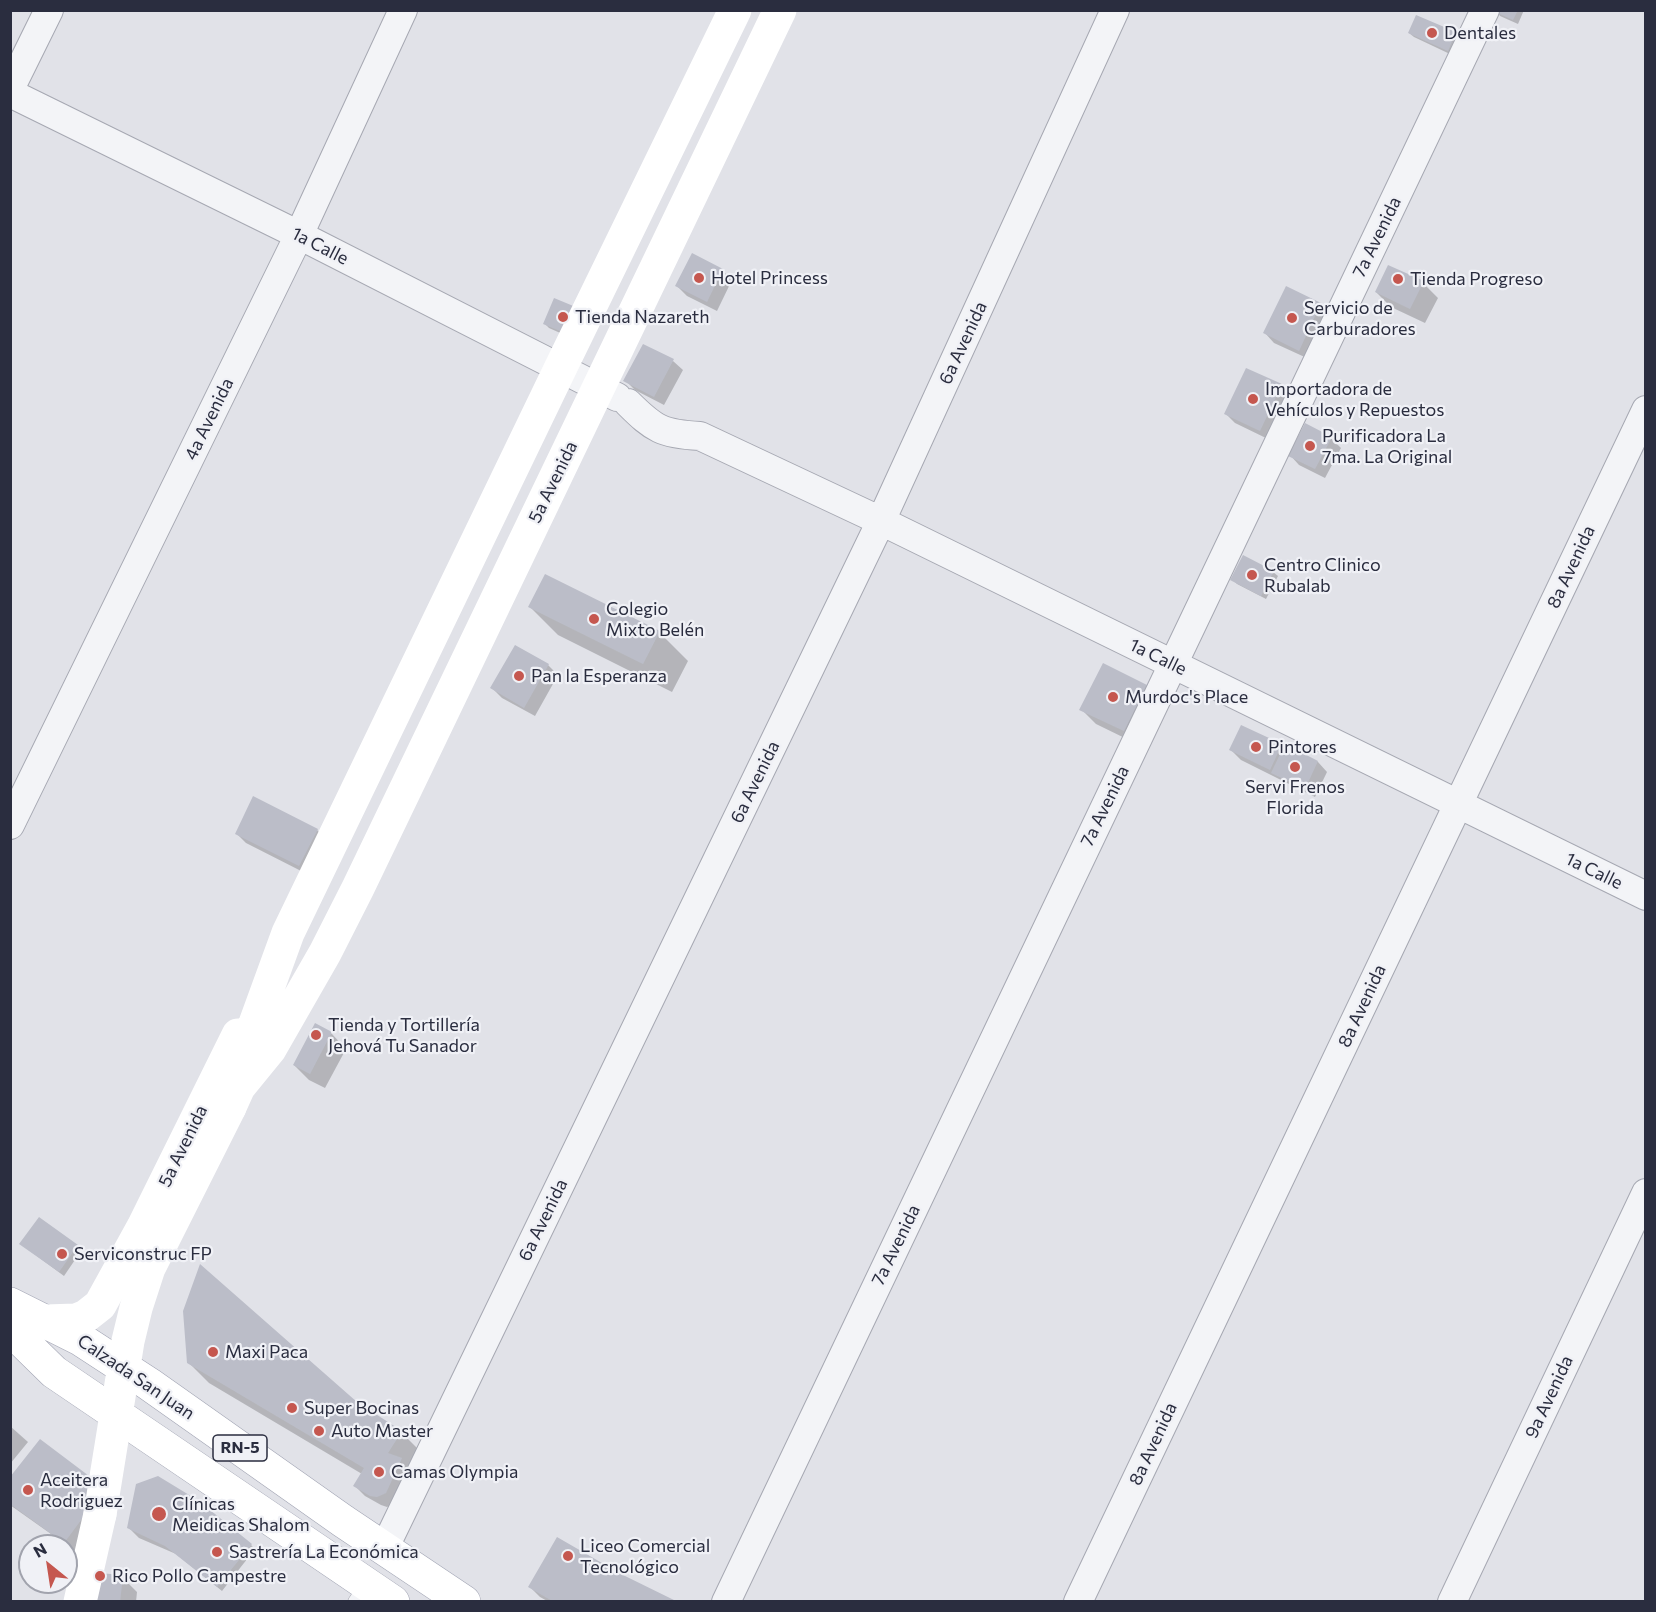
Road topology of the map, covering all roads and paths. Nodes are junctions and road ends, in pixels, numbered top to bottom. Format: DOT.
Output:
graph roads {
  1 [pos="49,10"];
  2 [pos="403,10"];
  3 [pos="735,10"];
  4 [pos="780,10"];
  5 [pos="1115,10"];
  6 [pos="1485,10"];
  7 [pos="10,91"];
  8 [pos="299,235"];
  9 [pos="560,369"];
  10 [pos="599,387"];
  11 [pos="1646,410"];
  12 [pos="881,520"];
  13 [pos="1173,664"];
  14 [pos="1458,804"];
  15 [pos="10,825"];
  16 [pos="1646,896"];
  17 [pos="288,933"];
  18 [pos="325,953"];
  19 [pos="234,1097"];
  20 [pos="1646,1193"];
  21 [pos="10,1304"];
  22 [pos="46,1321"];
  23 [pos="10,1329"];
  24 [pos="149,1384"];
  25 [pos="384,1549"];
  26 [pos="371,1596"];
  27 [pos="80,1602"];
  28 [pos="464,1602"];
  29 [pos="726,1602"];
  30 [pos="1078,1602"];
  31 [pos="1452,1602"];
  1 -- 7 [label="street"];
  2 -- 8 [label="street, 4a Avenida"];
  3 -- 9 [label="main road, 5a Avenida"];
  4 -- 10 [label="main road, 5a Avenida"];
  5 -- 12 [label="street, 6a Avenida"];
  6 -- 13 [label="street, 7a Avenida"];
  7 -- 8 [label="street, 1a Calle"];
  8 -- 9 [label="street, 1a Calle"];
  8 -- 15 [label="street, 4a Avenida"];
  9 -- 10 [label="street, 1a Calle"];
  9 -- 17 [label="main road, 5a Avenida"];
  10 -- 12 [label="street, 1a Calle"];
  10 -- 18 [label="main road, 5a Avenida"];
  11 -- 14 [label="street, 8a Avenida"];
  12 -- 13 [label="street, 1a Calle"];
  12 -- 25 [label="street, 6a Avenida"];
  13 -- 14 [label="street, 1a Calle"];
  13 -- 29 [label="street, 7a Avenida"];
  14 -- 16 [label="street, 1a Calle"];
  14 -- 30 [label="street, 8a Avenida"];
  17 -- 19 [label="main road, 5a Avenida"];
  17 -- 22 [label="main road, 5a Avenida"];
  18 -- 19 [label="main road, 5a Avenida"];
  18 -- 24 [label="main road, 5a Avenida"];
  19 -- 27 [label="main road, 5a Avenida, bridge"];
  20 -- 31 [label="street, 9a Avenida"];
  21 -- 22 [label="main road, Calzada San Juan / RN-5"];
  22 -- 24 [label="main road, Calzada San Juan / RN-5"];
  23 -- 26 [label="main road, RN-5"];
  24 -- 25 [label="main road, Calzada San Juan / RN-5"];
  25 -- 28 [label="main road, Calzada San Juan / RN-5"];
}
